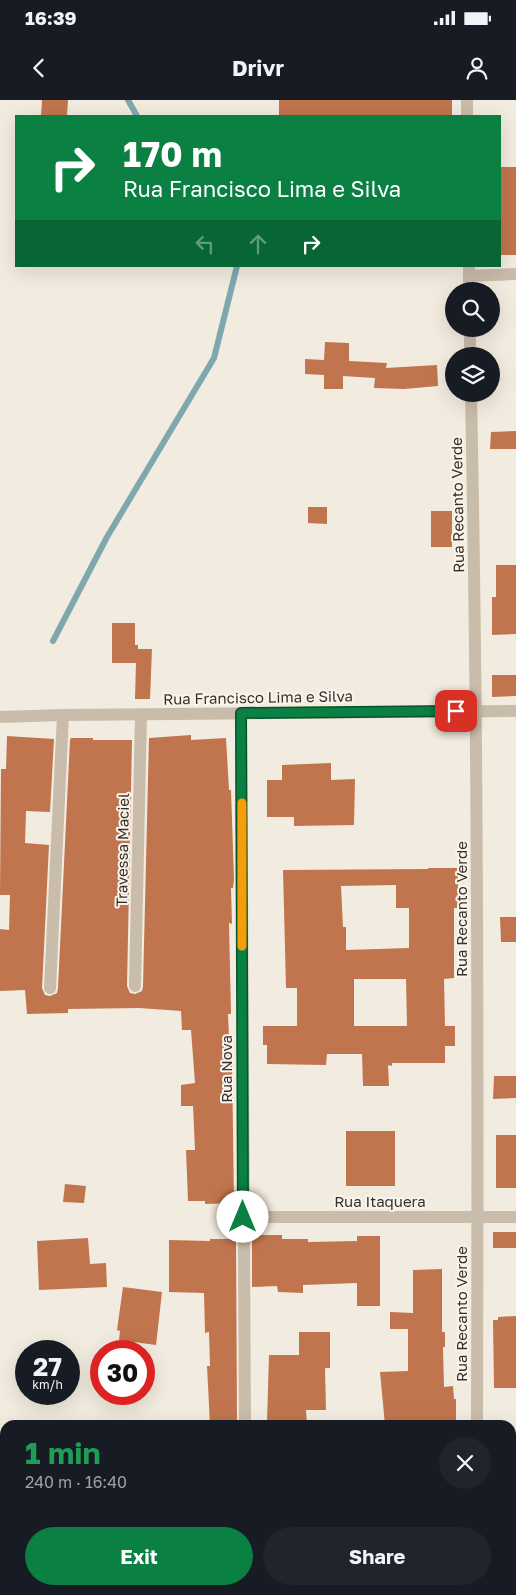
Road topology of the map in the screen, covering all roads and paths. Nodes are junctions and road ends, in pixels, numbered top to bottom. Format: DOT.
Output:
graph roads {
  1 [pos="467,100"];
  2 [pos="467,115"];
  3 [pos="469,271"];
  4 [pos="516,274"];
  5 [pos="471,402"];
  6 [pos="476,711"];
  7 [pos="516,711"];
  8 [pos="241,713"];
  9 [pos="63,715"];
  10 [pos="141,715"];
  11 [pos="0,718"];
  12 [pos="135,986"];
  13 [pos="50,988"];
  14 [pos="243,1217"];
  15 [pos="516,1217"];
  16 [pos="478,1218"];
  17 [pos="245,1420"];
  18 [pos="476,1420"];
  1 -- 2 [label="street"];
  3 -- 4 [label="street"];
  5 -- 6 [label="street, Rua Recanto Verde"];
  6 -- 7 [label="street, Rua Francisco Lima e Silva"];
  6 -- 8 [label="street, Rua Francisco Lima e Silva"];
  6 -- 16 [label="street, Rua Recanto Verde"];
  8 -- 10 [label="street, Rua Francisco Lima e Silva"];
  8 -- 14 [label="street, Rua Nova"];
  9 -- 10 [label="street, Rua Francisco Lima e Silva"];
  9 -- 11 [label="street, Rua Francisco Lima e Silva"];
  9 -- 13 [label="street"];
  10 -- 12 [label="street, Travessa Maciel"];
  14 -- 16 [label="street, Rua Itaquera"];
  14 -- 17 [label="street, Rua Nova"];
  15 -- 16 [label="street, Rua Itaquera"];
  16 -- 18 [label="street, Rua Recanto Verde"];
}
